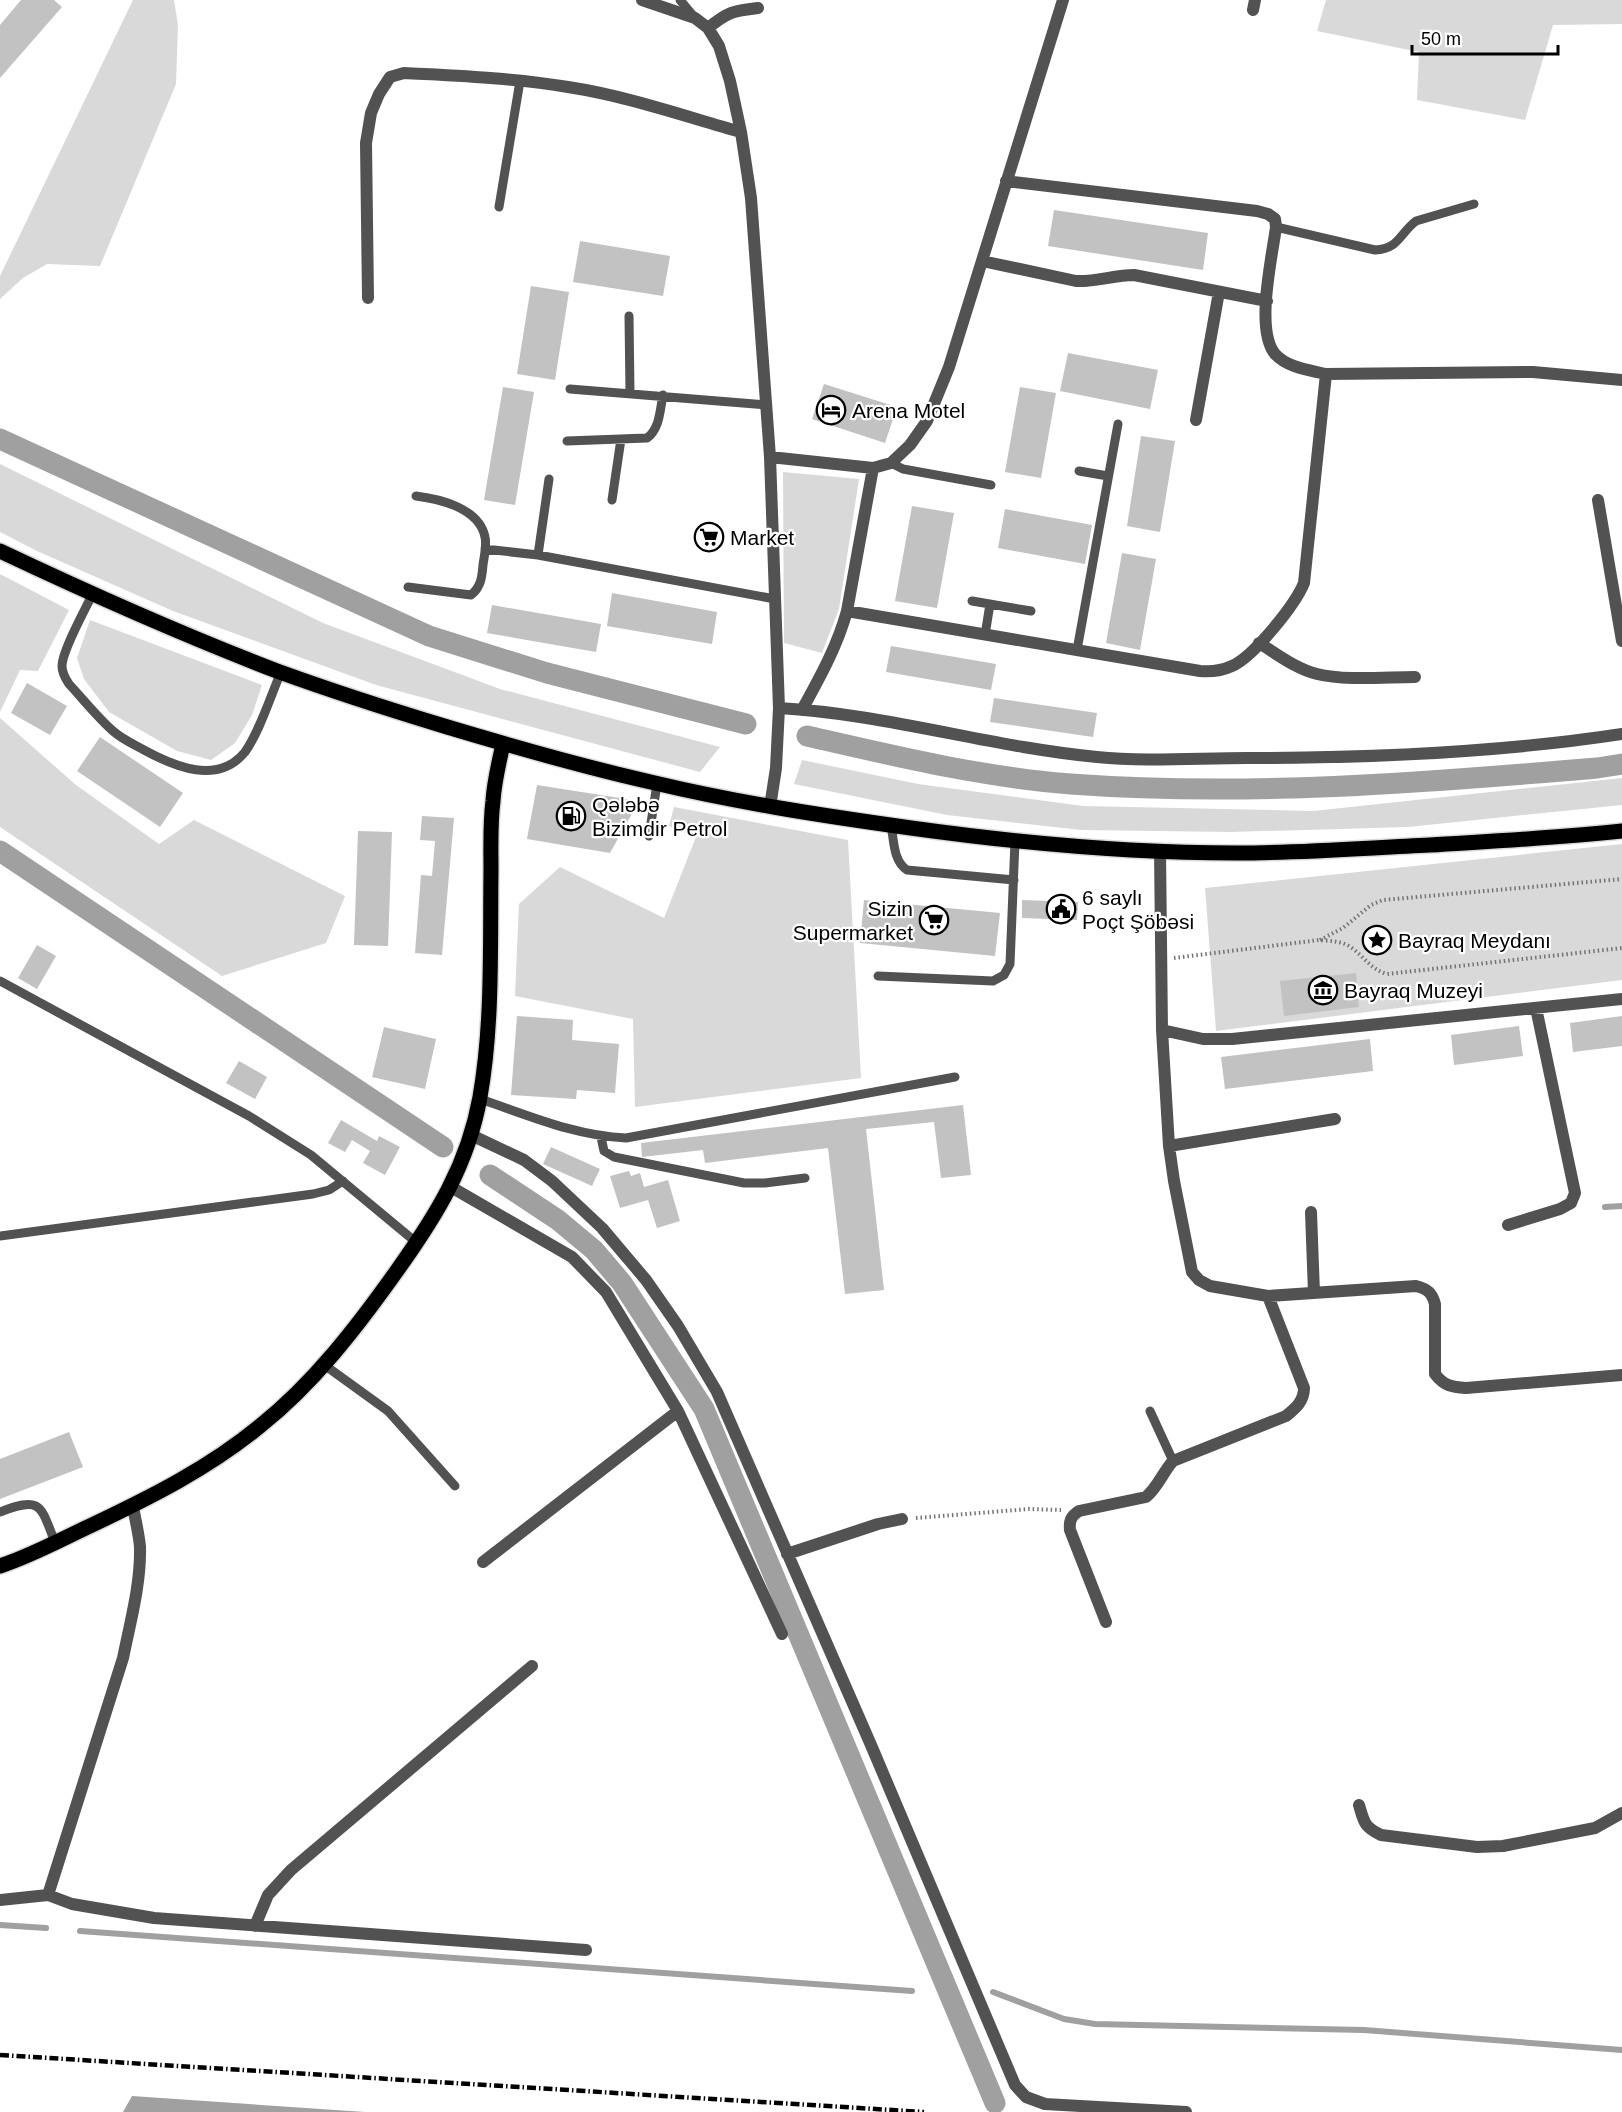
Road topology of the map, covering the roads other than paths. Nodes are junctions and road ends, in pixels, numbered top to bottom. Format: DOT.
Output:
graph roads {
  1 [pos="642,0"];
  2 [pos="680,0"];
  3 [pos="1063,0"];
  4 [pos="758,8"];
  5 [pos="695,18"];
  6 [pos="708,28"];
  7 [pos="520,81"];
  8 [pos="741,132"];
  9 [pos="1006,181"];
  10 [pos="1474,204"];
  11 [pos="499,207"];
  12 [pos="1276,227"];
  13 [pos="982,261"];
  14 [pos="1219,292"];
  15 [pos="368,298"];
  16 [pos="1267,301"];
  17 [pos="629,316"];
  18 [pos="1326,374"];
  19 [pos="1622,380"];
  20 [pos="570,389"];
  21 [pos="630,393"];
  22 [pos="663,395"];
  23 [pos="766,405"];
  24 [pos="1196,420"];
  25 [pos="1118,424"];
  26 [pos="621,439"];
  27 [pos="567,441"];
  28 [pos="770,457"];
  29 [pos="891,463"];
  30 [pos="873,468"];
  31 [pos="1079,471"];
  32 [pos="1108,476"];
  33 [pos="549,479"];
  34 [pos="991,485"];
  35 [pos="416,496"];
  36 [pos="612,500"];
  37 [pos="1598,500"];
  38 [pos="485,549"];
  39 [pos="0,551"];
  40 [pos="538,555"];
  41 [pos="408,586"];
  42 [pos="92,595"];
  43 [pos="775,599"];
  44 [pos="972,600"];
  45 [pos="990,604"];
  46 [pos="847,611"];
  47 [pos="1031,611"];
  48 [pos="985,635"];
  49 [pos="1622,641"];
  50 [pos="1259,643"];
  51 [pos="1077,650"];
  52 [pos="281,672"];
  53 [pos="1415,677"];
  54 [pos="779,708"];
  55 [pos="802,710"];
  56 [pos="1622,734"];
  57 [pos="503,744"];
  58 [pos="657,784"];
  59 [pos="770,807"];
  60 [pos="891,825"];
  61 [pos="1622,831"];
  62 [pos="649,836"];
  63 [pos="1015,841"];
  64 [pos="1160,850"];
  65 [pos="1014,880"];
  66 [pos="878,976"];
  67 [pos="0,981"];
  68 [pos="1622,999"];
  69 [pos="1536,1008"];
  70 [pos="1162,1030"];
  71 [pos="955,1077"];
  72 [pos="480,1099"];
  73 [pos="1335,1119"];
  74 [pos="471,1135"];
  75 [pos="601,1137"];
  76 [pos="1169,1146"];
  77 [pos="805,1179"];
  78 [pos="343,1181"];
  79 [pos="451,1187"];
  80 [pos="1311,1212"];
  81 [pos="1508,1225"];
  82 [pos="0,1236"];
  83 [pos="417,1243"];
  84 [pos="1314,1293"];
  85 [pos="1268,1296"];
  86 [pos="323,1365"];
  87 [pos="1622,1375"];
  88 [pos="678,1411"];
  89 [pos="1150,1411"];
  90 [pos="1173,1461"];
  91 [pos="455,1486"];
  92 [pos="133,1506"];
  93 [pos="0,1512"];
  94 [pos="902,1519"];
  95 [pos="55,1542"];
  96 [pos="787,1554"];
  97 [pos="483,1562"];
  98 [pos="0,1566"];
  99 [pos="1106,1622"];
  100 [pos="782,1634"];
  101 [pos="532,1665"];
  102 [pos="1359,1805"];
  103 [pos="1622,1813"];
  104 [pos="48,1895"];
  105 [pos="0,1900"];
  106 [pos="255,1926"];
  107 [pos="586,1950"];
  108 [pos="1186,2112"];
  1 -- 5 [label="street"];
  2 -- 5 [label="lane"];
  3 -- 9 [label="street"];
  4 -- 6 [label="street"];
  5 -- 6 [label="street"];
  6 -- 8 [label="street"];
  7 -- 8 [label="street"];
  7 -- 11 [label="lane"];
  7 -- 15 [label="street"];
  8 -- 23 [label="street"];
  9 -- 12 [label="street"];
  9 -- 13 [label="street"];
  10 -- 12 [label="lane"];
  12 -- 16 [label="street"];
  13 -- 14 [label="street"];
  13 -- 29 [label="street"];
  14 -- 16 [label="street"];
  14 -- 24 [label="street"];
  16 -- 18 [label="street"];
  17 -- 21 [label="lane"];
  18 -- 19 [label="street"];
  18 -- 50 [label="street"];
  20 -- 21 [label="lane"];
  21 -- 22 [label="lane"];
  22 -- 23 [label="lane"];
  22 -- 26 [label="lane"];
  23 -- 28 [label="street"];
  25 -- 32 [label="lane"];
  26 -- 27 [label="lane"];
  26 -- 36 [label="lane"];
  28 -- 30 [label="street"];
  28 -- 43 [label="street"];
  29 -- 30 [label="street"];
  29 -- 34 [label="lane"];
  30 -- 46 [label="street"];
  31 -- 32 [label="lane"];
  32 -- 51 [label="lane"];
  33 -- 40 [label="lane"];
  35 -- 38 [label="lane"];
  37 -- 49 [label="street"];
  38 -- 40 [label="lane"];
  38 -- 41 [label="lane"];
  39 -- 42 [label="main road"];
  40 -- 43 [label="lane"];
  42 -- 52 [label="main road"];
  42 -- 52 [label="lane"];
  43 -- 54 [label="street"];
  44 -- 45 [label="lane"];
  45 -- 47 [label="lane"];
  45 -- 48 [label="lane"];
  46 -- 48 [label="street"];
  46 -- 55 [label="street"];
  48 -- 51 [label="street"];
  50 -- 51 [label="street"];
  50 -- 53 [label="street"];
  52 -- 57 [label="main road"];
  54 -- 55 [label="street"];
  54 -- 59 [label="street"];
  55 -- 56 [label="street"];
  57 -- 58 [label="main road"];
  57 -- 72 [label="main road"];
  58 -- 59 [label="main road"];
  58 -- 62 [label="lane"];
  59 -- 60 [label="main road"];
  60 -- 63 [label="main road"];
  60 -- 65 [label="lane"];
  61 -- 64 [label="main road"];
  63 -- 64 [label="main road"];
  63 -- 65 [label="lane"];
  64 -- 70 [label="street"];
  65 -- 66 [label="lane"];
  67 -- 78 [label="lane"];
  68 -- 69 [label="street"];
  69 -- 70 [label="street"];
  69 -- 81 [label="street"];
  70 -- 76 [label="street"];
  71 -- 75 [label="lane"];
  72 -- 74 [label="main road"];
  72 -- 75 [label="lane"];
  73 -- 76 [label="street"];
  74 -- 79 [label="main road"];
  74 -- 96 [label="street"];
  75 -- 77 [label="lane"];
  76 -- 85 [label="street"];
  78 -- 82 [label="lane"];
  78 -- 83 [label="lane"];
  79 -- 83 [label="main road"];
  79 -- 88 [label="street"];
  80 -- 84 [label="street"];
  83 -- 86 [label="main road"];
  84 -- 85 [label="street"];
  84 -- 87 [label="street"];
  85 -- 90 [label="street"];
  86 -- 91 [label="lane"];
  86 -- 92 [label="main road"];
  88 -- 97 [label="street"];
  88 -- 100 [label="street"];
  89 -- 90 [label="lane"];
  90 -- 99 [label="street"];
  92 -- 95 [label="main road"];
  92 -- 104 [label="street"];
  93 -- 95 [label="lane"];
  94 -- 96 [label="street"];
  95 -- 98 [label="main road"];
  96 -- 108 [label="street"];
  101 -- 106 [label="street"];
  102 -- 103 [label="street"];
  104 -- 105 [label="street"];
  104 -- 106 [label="street"];
  106 -- 107 [label="street"];
}
